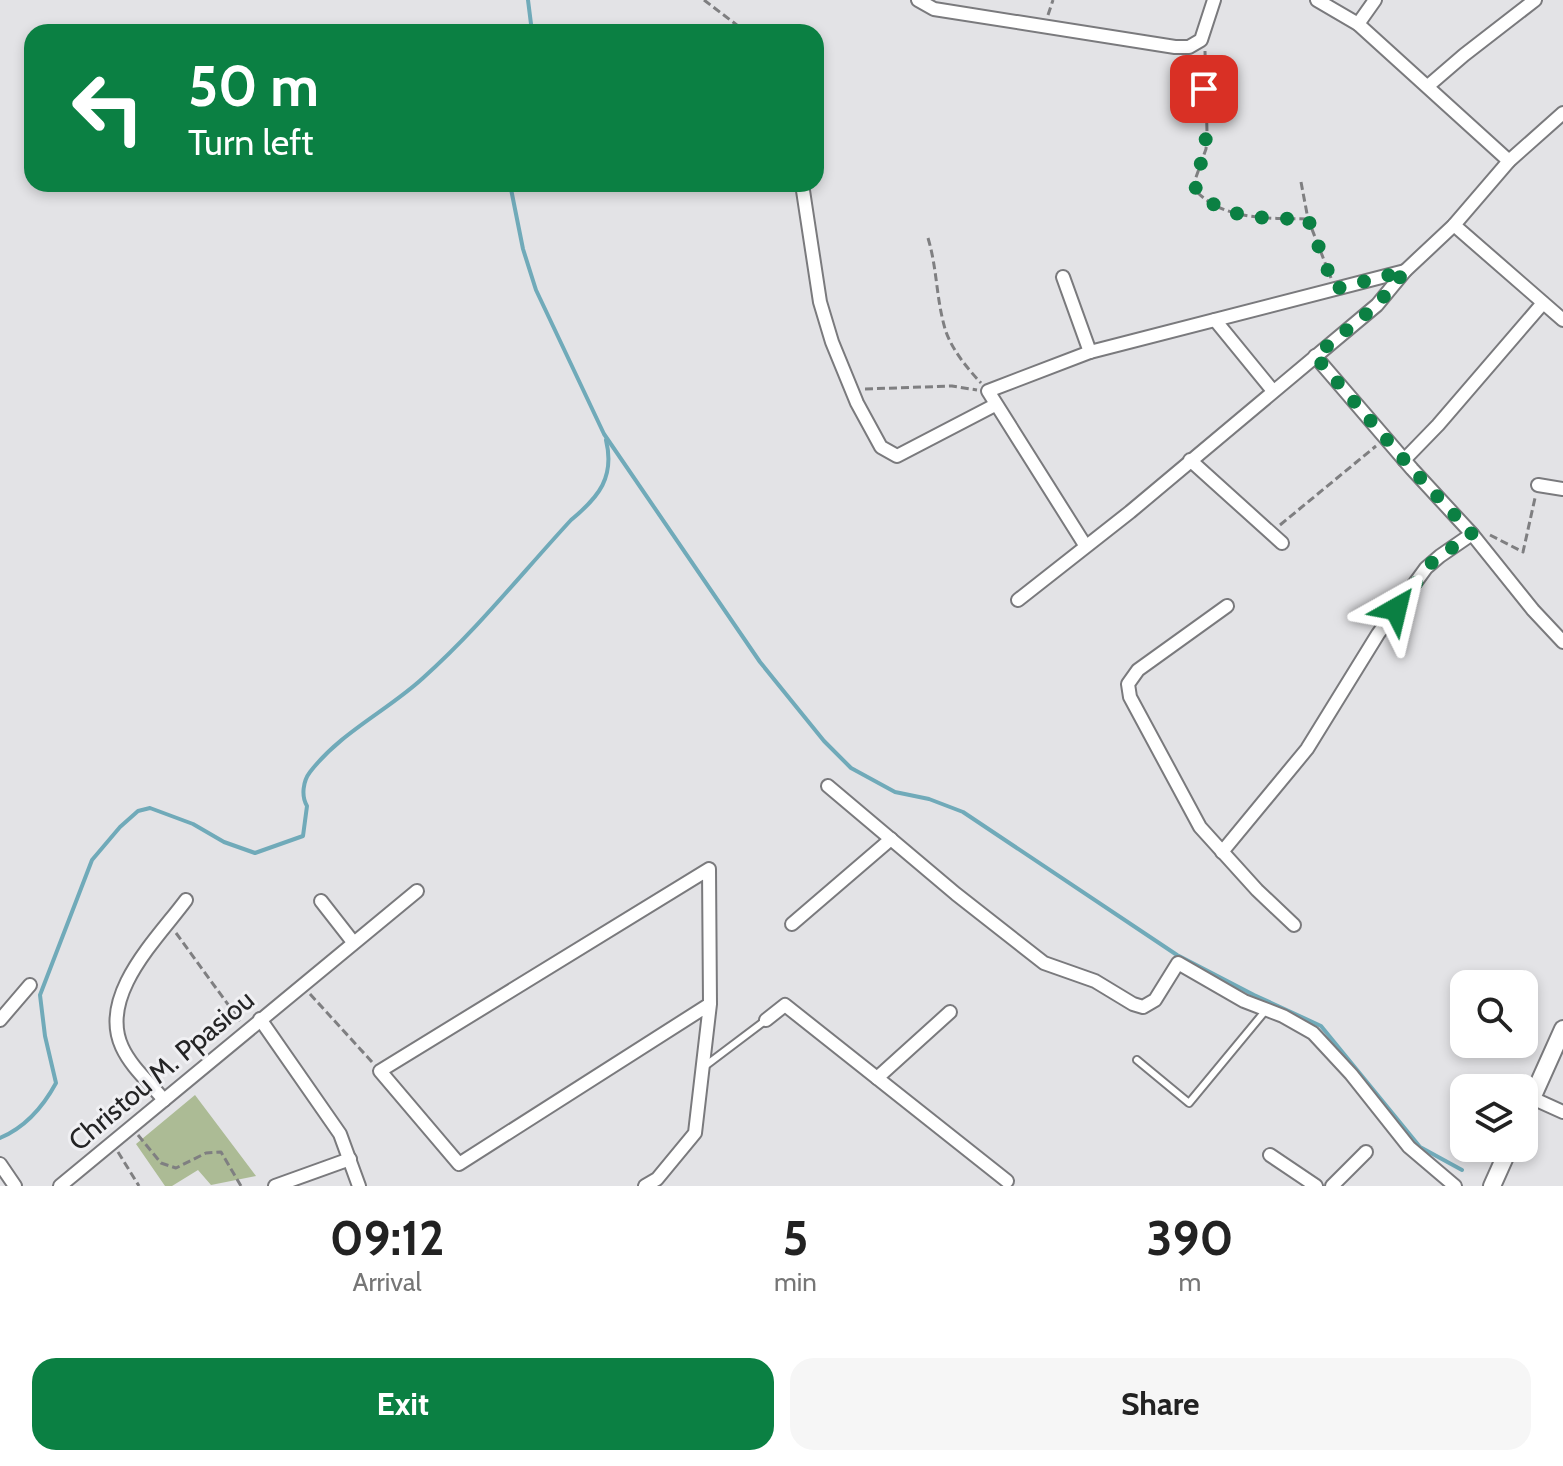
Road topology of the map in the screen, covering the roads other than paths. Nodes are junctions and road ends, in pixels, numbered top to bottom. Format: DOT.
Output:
graph roads {
  1 [pos="918,0"];
  2 [pos="1214,0"];
  3 [pos="1317,0"];
  4 [pos="1375,0"];
  5 [pos="1535,0"];
  6 [pos="1358,24"];
  7 [pos="1428,86"];
  8 [pos="1563,113"];
  9 [pos="1509,161"];
  10 [pos="803,192"];
  11 [pos="1454,225"];
  12 [pos="1405,271"];
  13 [pos="1063,277"];
  14 [pos="1543,303"];
  15 [pos="1215,320"];
  16 [pos="1563,320"];
  17 [pos="1090,352"];
  18 [pos="1315,356"];
  19 [pos="1273,391"];
  20 [pos="995,405"];
  21 [pos="1190,460"];
  22 [pos="1404,460"];
  23 [pos="1538,485"];
  24 [pos="1563,489"];
  25 [pos="1478,533"];
  26 [pos="1282,543"];
  27 [pos="1085,545"];
  28 [pos="1018,600"];
  29 [pos="1227,606"];
  30 [pos="1563,622"];
  31 [pos="1559,638"];
  32 [pos="828,786"];
  33 [pos="891,839"];
  34 [pos="1222,852"];
  35 [pos="417,891"];
  36 [pos="186,900"];
  37 [pos="321,901"];
  38 [pos="792,924"];
  39 [pos="1294,925"];
  40 [pos="353,942"];
  41 [pos="30,985"];
  42 [pos="710,1004"];
  43 [pos="1266,1010"];
  44 [pos="950,1012"];
  45 [pos="260,1019"];
  46 [pos="0,1020"];
  47 [pos="766,1020"];
  48 [pos="1563,1029"];
  49 [pos="1137,1060"];
  50 [pos="702,1069"];
  51 [pos="877,1078"];
  52 [pos="1538,1085"];
  53 [pos="164,1100"];
  54 [pos="1538,1101"];
  55 [pos="1563,1112"];
  56 [pos="1366,1152"];
  57 [pos="1270,1155"];
  58 [pos="350,1159"];
  59 [pos="1503,1162"];
  60 [pos="0,1164"];
  61 [pos="1007,1181"];
  62 [pos="15,1186"];
  63 [pos="60,1186"];
  64 [pos="275,1186"];
  65 [pos="359,1186"];
  66 [pos="645,1186"];
  67 [pos="1316,1186"];
  68 [pos="1332,1186"];
  69 [pos="1455,1186"];
  70 [pos="1492,1186"];
  1 -- 2 [label="street"];
  3 -- 6 [label="street"];
  4 -- 6 [label="street"];
  5 -- 7 [label="street"];
  6 -- 7 [label="street"];
  7 -- 9 [label="street"];
  8 -- 9 [label="street"];
  9 -- 11 [label="street"];
  10 -- 20 [label="street"];
  11 -- 12 [label="street"];
  11 -- 14 [label="street"];
  12 -- 15 [label="street"];
  12 -- 18 [label="street"];
  13 -- 17 [label="street"];
  14 -- 16 [label="street"];
  14 -- 22 [label="street"];
  15 -- 17 [label="street"];
  15 -- 19 [label="street"];
  17 -- 20 [label="street"];
  18 -- 19 [label="street"];
  18 -- 22 [label="street"];
  19 -- 21 [label="street"];
  20 -- 27 [label="street"];
  21 -- 26 [label="street"];
  21 -- 27 [label="street"];
  22 -- 25 [label="street"];
  23 -- 24 [label="street"];
  25 -- 31 [label="street"];
  25 -- 34 [label="street"];
  27 -- 28 [label="street"];
  29 -- 34 [label="street"];
  30 -- 31 [label="street"];
  32 -- 33 [label="street"];
  33 -- 38 [label="street"];
  33 -- 43 [label="street"];
  34 -- 39 [label="street"];
  35 -- 40 [label="street, Christou M. Ppasiou"];
  36 -- 53 [label="street"];
  37 -- 40 [label="street"];
  40 -- 45 [label="street, Christou M. Ppasiou"];
  41 -- 46 [label="street"];
  42 -- 42 [label="street"];
  42 -- 50 [label="street"];
  43 -- 49 [label="lane"];
  43 -- 69 [label="street"];
  44 -- 51 [label="street"];
  45 -- 53 [label="street, Christou M. Ppasiou"];
  45 -- 58 [label="street"];
  47 -- 50 [label="lane"];
  47 -- 51 [label="street"];
  48 -- 52 [label="main road"];
  50 -- 66 [label="street"];
  51 -- 61 [label="street"];
  53 -- 63 [label="street, Christou M. Ppasiou"];
  54 -- 55 [label="street"];
  56 -- 68 [label="street"];
  57 -- 67 [label="street"];
  58 -- 64 [label="street"];
  58 -- 65 [label="street"];
  59 -- 70 [label="main road"];
  60 -- 62 [label="street"];
}
